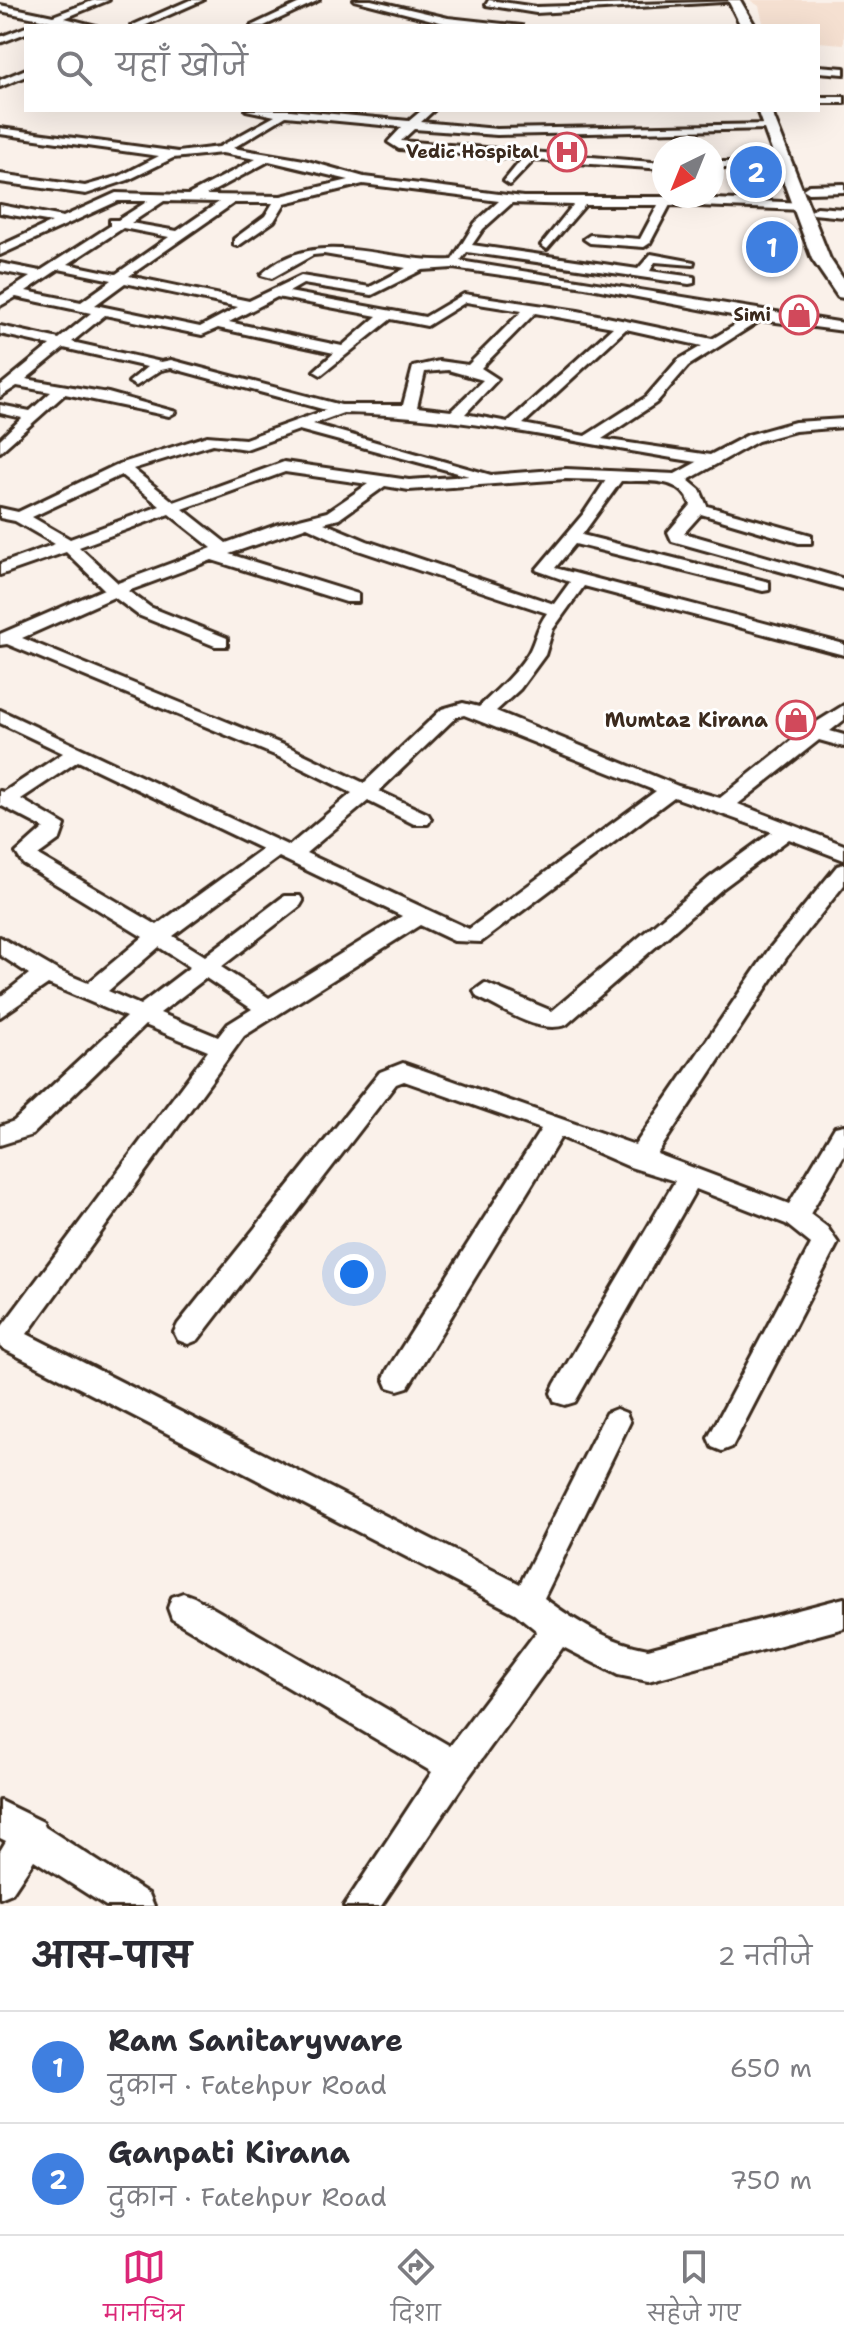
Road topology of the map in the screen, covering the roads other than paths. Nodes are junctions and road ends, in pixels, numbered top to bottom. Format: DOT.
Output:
graph roads {
  1 [pos="104,0"];
  2 [pos="198,0"];
  3 [pos="314,0"];
  4 [pos="359,0"];
  5 [pos="561,0"];
  6 [pos="728,1"];
  7 [pos="489,3"];
  8 [pos="508,3"];
  9 [pos="639,3"];
  10 [pos="0,8"];
  11 [pos="575,10"];
  12 [pos="417,14"];
  13 [pos="54,19"];
  14 [pos="402,22"];
  15 [pos="41,24"];
  16 [pos="80,24"];
  17 [pos="141,24"];
  18 [pos="260,24"];
  19 [pos="482,24"];
  20 [pos="489,24"];
  21 [pos="733,24"];
  22 [pos="746,24"];
  23 [pos="24,31"];
  24 [pos="0,40"];
  25 [pos="820,69"];
  26 [pos="844,71"];
  27 [pos="24,73"];
  28 [pos="0,85"];
  29 [pos="820,89"];
  30 [pos="24,90"];
  31 [pos="843,95"];
  32 [pos="820,100"];
  33 [pos="282,112"];
  34 [pos="293,112"];
  35 [pos="427,112"];
  36 [pos="781,112"];
  37 [pos="766,118"];
  38 [pos="411,125"];
  39 [pos="0,131"];
  40 [pos="222,150"];
  41 [pos="171,154"];
  42 [pos="268,157"];
  43 [pos="530,157"];
  44 [pos="652,165"];
  45 [pos="724,165"];
  46 [pos="786,165"];
  47 [pos="0,178"];
  48 [pos="363,180"];
  49 [pos="510,181"];
  50 [pos="844,188"];
  51 [pos="809,189"];
  52 [pos="162,198"];
  53 [pos="190,199"];
  54 [pos="230,200"];
  55 [pos="281,200"];
  56 [pos="508,200"];
  57 [pos="652,201"];
  58 [pos="581,202"];
  59 [pos="724,204"];
  60 [pos="662,208"];
  61 [pos="810,208"];
  62 [pos="0,209"];
  63 [pos="844,213"];
  64 [pos="70,218"];
  65 [pos="119,224"];
  66 [pos="179,235"];
  67 [pos="0,239"];
  68 [pos="590,239"];
  69 [pos="18,242"];
  70 [pos="238,242"];
  71 [pos="547,245"];
  72 [pos="464,248"];
  73 [pos="0,251"];
  74 [pos="688,262"];
  75 [pos="453,264"];
  76 [pos="57,265"];
  77 [pos="419,266"];
  78 [pos="0,267"];
  79 [pos="844,267"];
  80 [pos="642,273"];
  81 [pos="42,275"];
  82 [pos="267,275"];
  83 [pos="122,277"];
  84 [pos="689,280"];
  85 [pos="195,292"];
  86 [pos="15,293"];
  87 [pos="275,293"];
  88 [pos="844,293"];
  89 [pos="581,299"];
  90 [pos="0,302"];
  91 [pos="85,306"];
  92 [pos="252,306"];
  93 [pos="532,308"];
  94 [pos="103,310"];
  95 [pos="388,314"];
  96 [pos="759,316"];
  97 [pos="152,321"];
  98 [pos="427,322"];
  99 [pos="217,324"];
  100 [pos="623,325"];
  101 [pos="844,327"];
  102 [pos="0,330"];
  103 [pos="417,335"];
  104 [pos="61,344"];
  105 [pos="714,344"];
  106 [pos="344,351"];
  107 [pos="161,366"];
  108 [pos="471,370"];
  109 [pos="321,371"];
  110 [pos="13,381"];
  111 [pos="136,382"];
  112 [pos="62,389"];
  113 [pos="0,393"];
  114 [pos="0,409"];
  115 [pos="341,409"];
  116 [pos="409,410"];
  117 [pos="169,412"];
  118 [pos="33,416"];
  119 [pos="454,416"];
  120 [pos="844,423"];
  121 [pos="299,425"];
  122 [pos="513,425"];
  123 [pos="588,441"];
  124 [pos="246,444"];
  125 [pos="0,447"];
  126 [pos="407,453"];
  127 [pos="711,460"];
  128 [pos="284,467"];
  129 [pos="122,468"];
  130 [pos="617,475"];
  131 [pos="496,479"];
  132 [pos="678,479"];
  133 [pos="374,482"];
  134 [pos="171,507"];
  135 [pos="697,508"];
  136 [pos="0,513"];
  137 [pos="20,517"];
  138 [pos="311,523"];
  139 [pos="573,538"];
  140 [pos="805,539"];
  141 [pos="67,544"];
  142 [pos="218,552"];
  143 [pos="0,570"];
  144 [pos="580,580"];
  145 [pos="844,584"];
  146 [pos="763,586"];
  147 [pos="115,590"];
  148 [pos="352,598"];
  149 [pos="556,610"];
  150 [pos="4,640"];
  151 [pos="221,642"];
  152 [pos="844,650"];
  153 [pos="844,711"];
  154 [pos="483,713"];
  155 [pos="0,716"];
  156 [pos="814,732"];
  157 [pos="844,741"];
  158 [pos="78,752"];
  159 [pos="671,790"];
  160 [pos="367,791"];
  161 [pos="3,798"];
  162 [pos="723,805"];
  163 [pos="421,819"];
  164 [pos="788,830"];
  165 [pos="284,851"];
  166 [pos="844,853"];
  167 [pos="844,871"];
  168 [pos="292,901"];
  169 [pos="419,915"];
  170 [pos="159,935"];
  171 [pos="0,945"];
  172 [pos="204,968"];
  173 [pos="49,976"];
  174 [pos="485,991"];
  175 [pos="91,993"];
  176 [pos="0,1009"];
  177 [pos="269,1009"];
  178 [pos="141,1016"];
  179 [pos="220,1047"];
  180 [pos="556,1125"];
  181 [pos="844,1134"];
  182 [pos="0,1136"];
  183 [pos="639,1160"];
  184 [pos="690,1178"];
  185 [pos="795,1217"];
  186 [pos="188,1332"];
  187 [pos="3,1340"];
  188 [pos="398,1378"];
  189 [pos="565,1393"];
  190 [pos="616,1422"];
  191 [pos="722,1438"];
  192 [pos="526,1603"];
  193 [pos="183,1608"];
  194 [pos="844,1613"];
  195 [pos="558,1628"];
  196 [pos="455,1767"];
  197 [pos="0,1818"];
  198 [pos="31,1834"];
  199 [pos="0,1881"];
  200 [pos="137,1906"];
  201 [pos="361,1906"];
  1 -- 13 [label="street"];
  2 -- 17 [label="street"];
  3 -- 18 [label="street"];
  4 -- 12 [label="street"];
  5 -- 11 [label="street"];
  6 -- 9 [label="street"];
  6 -- 21 [label="street"];
  6 -- 22 [label="street"];
  7 -- 8 [label="street"];
  8 -- 11 [label="street"];
  8 -- 20 [label="street"];
  9 -- 11 [label="street"];
  10 -- 13 [label="street"];
  12 -- 14 [label="street"];
  12 -- 19 [label="street"];
  13 -- 15 [label="street"];
  13 -- 16 [label="street"];
  23 -- 24 [label="street"];
  25 -- 26 [label="street"];
  27 -- 28 [label="street"];
  28 -- 30 [label="street"];
  29 -- 31 [label="street"];
  31 -- 32 [label="street"];
  33 -- 40 [label="street"];
  34 -- 38 [label="street"];
  35 -- 38 [label="street"];
  36 -- 51 [label="street"];
  37 -- 38 [label="street"];
  37 -- 46 [label="street"];
  38 -- 43 [label="street"];
  39 -- 41 [label="street"];
  40 -- 41 [label="street"];
  40 -- 42 [label="street"];
  41 -- 47 [label="street"];
  42 -- 48 [label="street"];
  42 -- 53 [label="street"];
  43 -- 44 [label="street"];
  43 -- 49 [label="street"];
  45 -- 46 [label="street"];
  46 -- 61 [label="street"];
  48 -- 55 [label="street"];
  48 -- 56 [label="street"];
  50 -- 51 [label="street"];
  51 -- 61 [label="street"];
  52 -- 53 [label="street"];
  52 -- 64 [label="street"];
  52 -- 65 [label="street"];
  53 -- 54 [label="street"];
  54 -- 55 [label="street"];
  54 -- 66 [label="street"];
  55 -- 70 [label="street"];
  56 -- 58 [label="street"];
  56 -- 72 [label="street"];
  57 -- 58 [label="street"];
  58 -- 71 [label="street"];
  59 -- 61 [label="street"];
  60 -- 68 [label="street"];
  61 -- 63 [label="street"];
  61 -- 79 [label="street"];
  61 -- 88 [label="street"];
  62 -- 64 [label="street"];
  64 -- 65 [label="street"];
  64 -- 69 [label="street"];
  65 -- 66 [label="street"];
  65 -- 76 [label="street"];
  66 -- 83 [label="street"];
  67 -- 69 [label="street"];
  69 -- 73 [label="street"];
  72 -- 75 [label="street"];
  72 -- 80 [label="street"];
  74 -- 80 [label="street"];
  75 -- 77 [label="street"];
  75 -- 89 [label="street"];
  76 -- 81 [label="street"];
  76 -- 83 [label="street"];
  77 -- 82 [label="street"];
  77 -- 87 [label="street"];
  78 -- 81 [label="street"];
  80 -- 84 [label="street"];
  81 -- 86 [label="street"];
  83 -- 85 [label="street"];
  83 -- 91 [label="street"];
  85 -- 92 [label="street"];
  85 -- 97 [label="street"];
  86 -- 90 [label="street"];
  86 -- 91 [label="street"];
  87 -- 92 [label="street"];
  87 -- 95 [label="street"];
  89 -- 93 [label="street"];
  89 -- 96 [label="street"];
  89 -- 100 [label="street"];
  91 -- 94 [label="street"];
  92 -- 99 [label="street"];
  93 -- 98 [label="street"];
  93 -- 108 [label="street"];
  94 -- 97 [label="street"];
  94 -- 104 [label="street"];
  95 -- 98 [label="street"];
  95 -- 106 [label="street"];
  96 -- 101 [label="street"];
  96 -- 105 [label="street"];
  97 -- 99 [label="street"];
  98 -- 103 [label="street"];
  99 -- 106 [label="street"];
  100 -- 105 [label="street"];
  100 -- 122 [label="street"];
  102 -- 104 [label="street"];
  104 -- 107 [label="street"];
  104 -- 110 [label="street"];
  105 -- 123 [label="street"];
  106 -- 109 [label="street"];
  107 -- 111 [label="street"];
  107 -- 115 [label="street"];
  108 -- 116 [label="street"];
  108 -- 119 [label="street"];
  110 -- 112 [label="street"];
  110 -- 113 [label="street"];
  112 -- 117 [label="street"];
  112 -- 118 [label="street"];
  114 -- 118 [label="street"];
  115 -- 116 [label="street"];
  115 -- 121 [label="street"];
  116 -- 119 [label="street"];
  118 -- 125 [label="street"];
  119 -- 122 [label="street"];
  120 -- 127 [label="street"];
  121 -- 124 [label="street"];
  121 -- 126 [label="street"];
  122 -- 123 [label="street"];
  123 -- 127 [label="street"];
  124 -- 128 [label="street"];
  124 -- 129 [label="street"];
  126 -- 131 [label="street"];
  126 -- 133 [label="street"];
  127 -- 132 [label="street"];
  128 -- 133 [label="street"];
  128 -- 134 [label="street"];
  129 -- 134 [label="street"];
  129 -- 137 [label="street"];
  130 -- 131 [label="street"];
  130 -- 132 [label="street"];
  130 -- 139 [label="street"];
  131 -- 133 [label="street"];
  132 -- 135 [label="street"];
  133 -- 138 [label="street"];
  134 -- 141 [label="street"];
  134 -- 142 [label="street"];
  135 -- 140 [label="street"];
  135 -- 145 [label="street"];
  136 -- 137 [label="street"];
  137 -- 141 [label="street"];
  138 -- 142 [label="street"];
  138 -- 149 [label="street"];
  139 -- 144 [label="street"];
  139 -- 146 [label="street"];
  141 -- 143 [label="street"];
  141 -- 147 [label="street"];
  142 -- 147 [label="street"];
  142 -- 148 [label="street"];
  144 -- 149 [label="street"];
  144 -- 152 [label="street"];
  147 -- 150 [label="street"];
  147 -- 151 [label="street"];
  149 -- 154 [label="street"];
  150 -- 160 [label="street"];
  153 -- 156 [label="street"];
  154 -- 159 [label="street"];
  154 -- 160 [label="street"];
  155 -- 158 [label="street"];
  156 -- 157 [label="street"];
  156 -- 162 [label="street"];
  158 -- 161 [label="street"];
  158 -- 165 [label="street"];
  159 -- 162 [label="street"];
  159 -- 169 [label="street"];
  160 -- 163 [label="street"];
  160 -- 165 [label="street"];
  161 -- 170 [label="street"];
  162 -- 164 [label="street"];
  164 -- 166 [label="street"];
  164 -- 174 [label="street"];
  165 -- 169 [label="street"];
  165 -- 170 [label="street"];
  167 -- 183 [label="street"];
  168 -- 172 [label="street"];
  169 -- 177 [label="street"];
  170 -- 172 [label="street"];
  170 -- 175 [label="street"];
  171 -- 173 [label="street"];
  172 -- 177 [label="street"];
  172 -- 178 [label="street"];
  173 -- 175 [label="street"];
  173 -- 176 [label="street"];
  175 -- 178 [label="street"];
  177 -- 179 [label="street"];
  178 -- 179 [label="street"];
  178 -- 182 [label="street"];
  179 -- 187 [label="street"];
  180 -- 183 [label="street"];
  180 -- 186 [label="street"];
  180 -- 188 [label="street"];
  181 -- 185 [label="street"];
  183 -- 184 [label="street"];
  184 -- 185 [label="street"];
  184 -- 189 [label="street"];
  185 -- 191 [label="street"];
  187 -- 192 [label="street"];
  190 -- 192 [label="street"];
  192 -- 195 [label="street"];
  193 -- 196 [label="street"];
  194 -- 195 [label="street"];
  195 -- 196 [label="street"];
  196 -- 201 [label="street"];
  197 -- 198 [label="street"];
  198 -- 199 [label="street"];
  198 -- 200 [label="street"];
}
